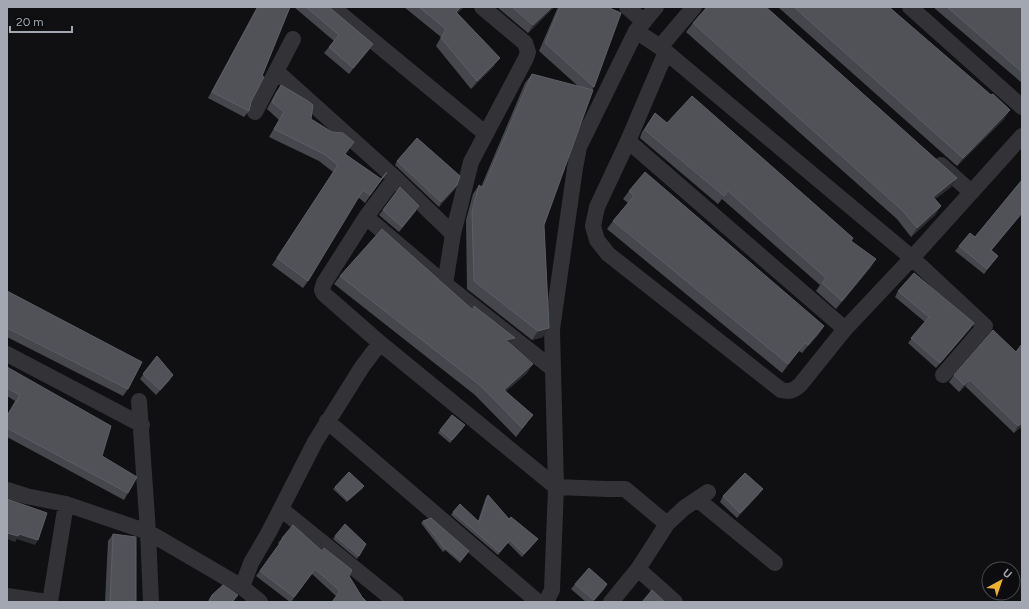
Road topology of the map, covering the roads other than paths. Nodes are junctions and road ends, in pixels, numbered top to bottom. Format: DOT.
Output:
graph roads {
  1 [pos="332,7"];
  2 [pos="482,7"];
  3 [pos="627,7"];
  4 [pos="656,7"];
  5 [pos="694,7"];
  6 [pos="910,7"];
  7 [pos="640,27"];
  8 [pos="293,39"];
  9 [pos="663,49"];
  10 [pos="276,71"];
  11 [pos="1022,106"];
  12 [pos="255,112"];
  13 [pos="486,134"];
  14 [pos="1022,136"];
  15 [pos="628,141"];
  16 [pos="930,155"];
  17 [pos="395,178"];
  18 [pos="971,192"];
  19 [pos="366,217"];
  20 [pos="453,234"];
  21 [pos="912,258"];
  22 [pos="444,284"];
  23 [pos="845,330"];
  24 [pos="380,343"];
  25 [pos="7,354"];
  26 [pos="553,370"];
  27 [pos="943,375"];
  28 [pos="140,402"];
  29 [pos="327,422"];
  30 [pos="142,425"];
  31 [pos="556,487"];
  32 [pos="7,490"];
  33 [pos="66,504"];
  34 [pos="281,510"];
  35 [pos="667,524"];
  36 [pos="148,532"];
  37 [pos="775,563"];
  38 [pos="638,568"];
  39 [pos="242,587"];
  40 [pos="7,596"];
  41 [pos="49,602"];
  42 [pos="150,602"];
  43 [pos="260,602"];
  44 [pos="396,602"];
  45 [pos="538,602"];
  46 [pos="546,602"];
  47 [pos="611,602"];
  48 [pos="675,602"];
  1 -- 13 [label="street"];
  2 -- 13 [label="street"];
  3 -- 7 [label="street"];
  4 -- 7 [label="street"];
  5 -- 9 [label="street"];
  6 -- 11 [label="street"];
  7 -- 9 [label="street"];
  7 -- 26 [label="street"];
  8 -- 10 [label="street"];
  9 -- 15 [label="street"];
  9 -- 21 [label="street"];
  10 -- 12 [label="street"];
  10 -- 17 [label="street"];
  13 -- 20 [label="street"];
  14 -- 18 [label="street"];
  15 -- 23 [label="street"];
  15 -- 23 [label="street"];
  16 -- 18 [label="street"];
  17 -- 19 [label="street"];
  17 -- 20 [label="street"];
  18 -- 21 [label="street"];
  19 -- 22 [label="street"];
  19 -- 24 [label="street"];
  20 -- 22 [label="street"];
  21 -- 23 [label="street"];
  21 -- 27 [label="street"];
  22 -- 26 [label="street"];
  24 -- 29 [label="street"];
  24 -- 31 [label="street"];
  25 -- 30 [label="street"];
  26 -- 31 [label="street"];
  28 -- 30 [label="street"];
  29 -- 34 [label="street"];
  29 -- 45 [label="street"];
  30 -- 36 [label="street"];
  31 -- 35 [label="street"];
  31 -- 46 [label="street"];
  32 -- 33 [label="street"];
  33 -- 36 [label="street"];
  33 -- 41 [label="street"];
  34 -- 39 [label="street"];
  34 -- 44 [label="street"];
  35 -- 37 [label="street"];
  35 -- 38 [label="street"];
  36 -- 39 [label="street"];
  36 -- 42 [label="street"];
  38 -- 47 [label="street"];
  38 -- 48 [label="street"];
  39 -- 43 [label="street"];
  40 -- 41 [label="street"];
}
